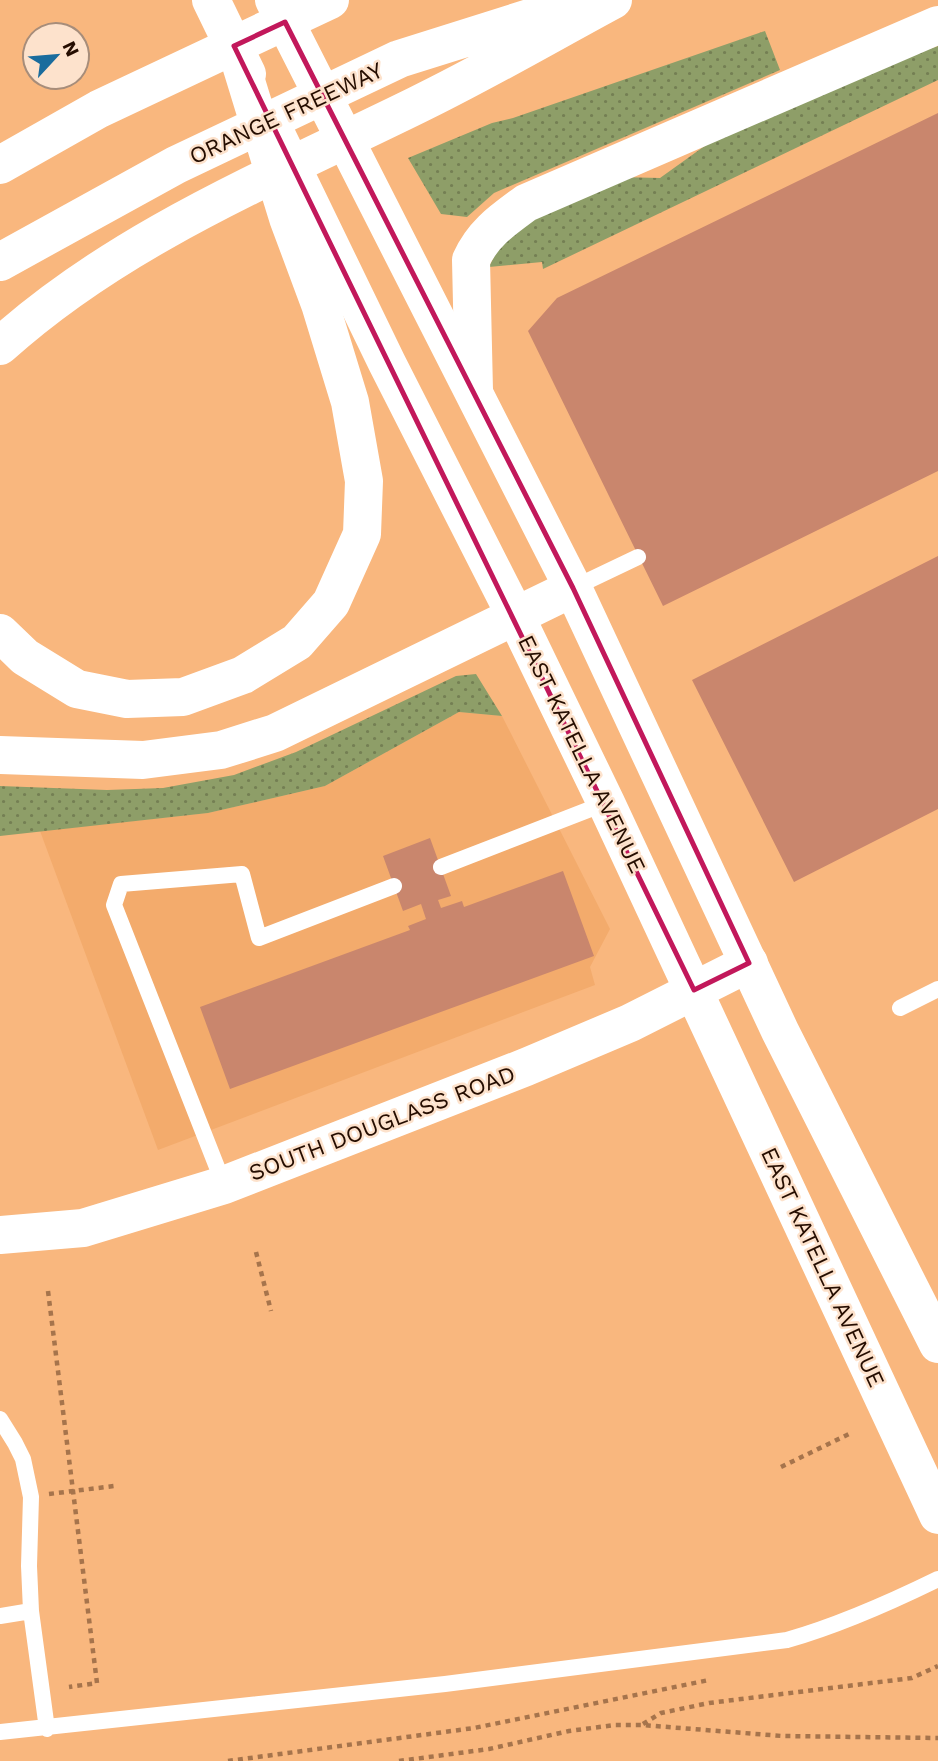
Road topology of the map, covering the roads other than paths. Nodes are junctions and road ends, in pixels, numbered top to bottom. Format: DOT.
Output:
graph roads {
  1 [pos="211,0"];
  2 [pos="274,0"];
  3 [pos="330,0"];
  4 [pos="588,0"];
  5 [pos="613,0"];
  6 [pos="286,18"];
  7 [pos="938,25"];
  8 [pos="238,55"];
  9 [pos="0,165"];
  10 [pos="0,262"];
  11 [pos="0,346"];
  12 [pos="474,391"];
  13 [pos="638,557"];
  14 [pos="573,587"];
  15 [pos="515,615"];
  16 [pos="0,633"];
  17 [pos="0,755"];
  18 [pos="606,803"];
  19 [pos="441,867"];
  20 [pos="394,886"];
  21 [pos="749,963"];
  22 [pos="938,989"];
  23 [pos="694,990"];
  24 [pos="900,1008"];
  25 [pos="224,1185"];
  26 [pos="0,1235"];
  27 [pos="938,1344"];
  28 [pos="0,1419"];
  29 [pos="938,1515"];
  30 [pos="938,1579"];
  31 [pos="31,1611"];
  32 [pos="0,1616"];
  33 [pos="47,1729"];
  34 [pos="0,1732"];
  1 -- 8 [label="main road, EAST KATELLA AVENUE"];
  2 -- 6 [label="main road"];
  3 -- 9 [label="main road"];
  4 -- 10 [label="main road, ORANGE FREEWAY"];
  5 -- 11 [label="main road"];
  6 -- 12 [label="main road"];
  7 -- 12 [label="main road"];
  8 -- 15 [label="main road, EAST KATELLA AVENUE"];
  8 -- 16 [label="main road"];
  12 -- 14 [label="main road"];
  13 -- 14 [label="lane"];
  14 -- 15 [label="main road"];
  14 -- 21 [label="main road"];
  15 -- 17 [label="main road"];
  15 -- 18 [label="main road, EAST KATELLA AVENUE"];
  18 -- 19 [label="lane"];
  18 -- 23 [label="main road, EAST KATELLA AVENUE"];
  20 -- 25 [label="lane"];
  21 -- 23 [label="main road, SOUTH DOUGLASS ROAD"];
  21 -- 27 [label="main road"];
  22 -- 24 [label="lane"];
  23 -- 25 [label="main road, SOUTH DOUGLASS ROAD"];
  23 -- 29 [label="main road, EAST KATELLA AVENUE"];
  25 -- 26 [label="main road, SOUTH DOUGLASS ROAD"];
  28 -- 31 [label="lane"];
  30 -- 33 [label="lane"];
  31 -- 32 [label="lane"];
  31 -- 33 [label="lane"];
  33 -- 34 [label="lane"];
}
